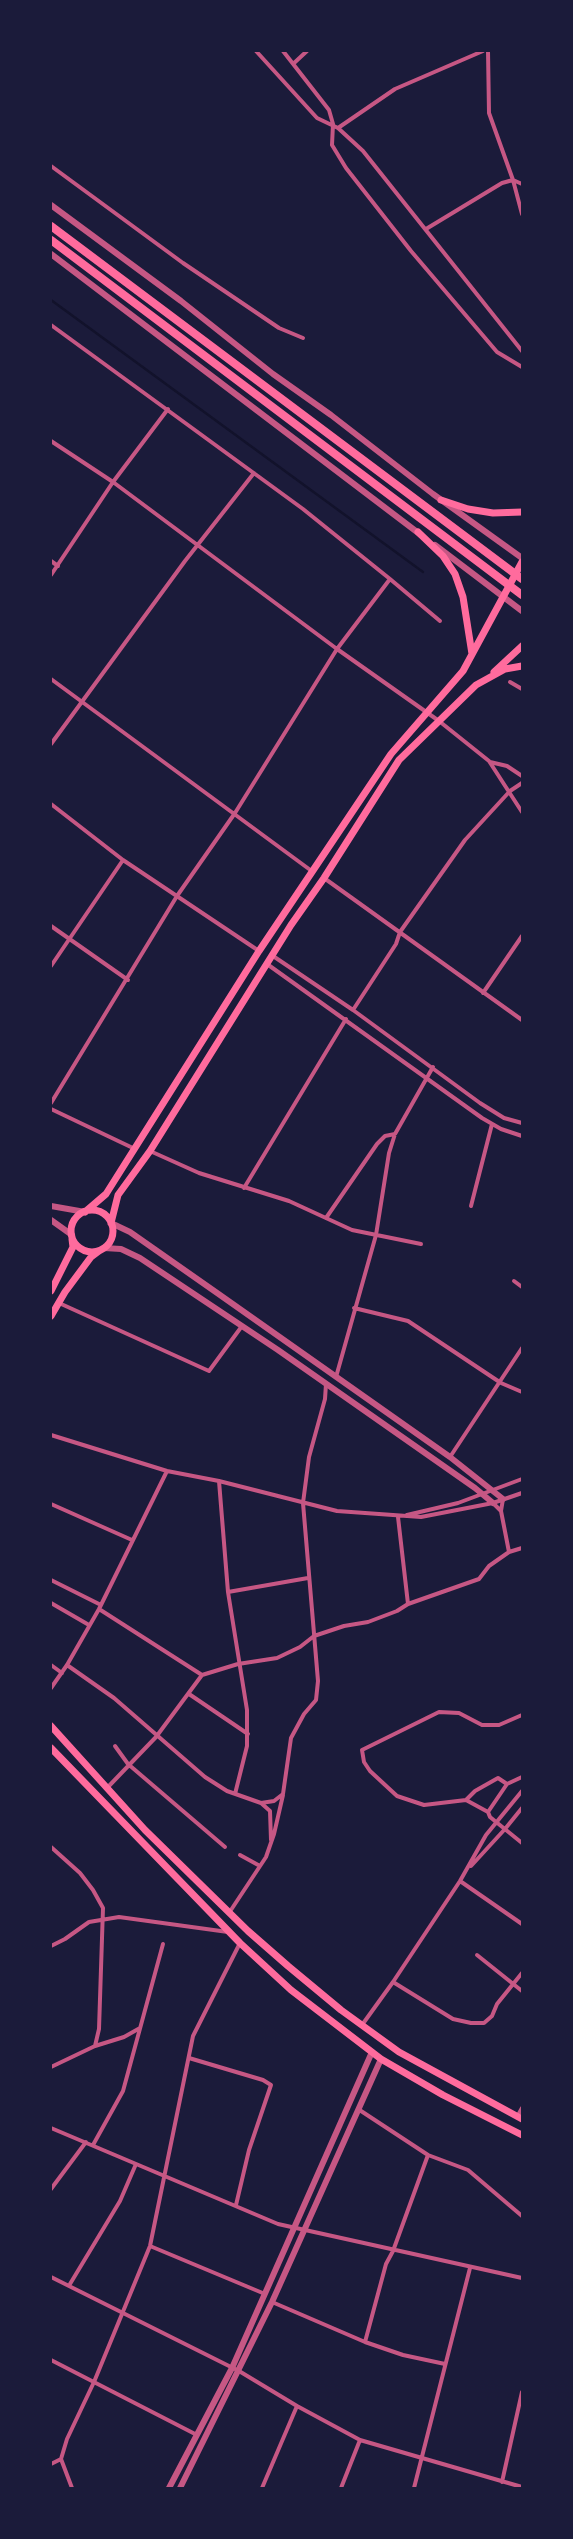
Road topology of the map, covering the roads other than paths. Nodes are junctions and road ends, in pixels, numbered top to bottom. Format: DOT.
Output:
graph roads {
  1 [pos="256,51"];
  2 [pos="283,51"];
  3 [pos="307,51"];
  4 [pos="483,51"];
  5 [pos="488,51"];
  6 [pos="293,64"];
  7 [pos="333,124"];
  8 [pos="338,128"];
  9 [pos="51,166"];
  10 [pos="513,180"];
  11 [pos="522,184"];
  12 [pos="51,205"];
  13 [pos="522,214"];
  14 [pos="51,226"];
  15 [pos="426,229"];
  16 [pos="51,240"];
  17 [pos="51,254"];
  18 [pos="51,325"];
  19 [pos="303,338"];
  20 [pos="522,351"];
  21 [pos="522,367"];
  22 [pos="168,409"];
  23 [pos="51,441"];
  24 [pos="254,473"];
  25 [pos="113,482"];
  26 [pos="441,500"];
  27 [pos="522,512"];
  28 [pos="418,532"];
  29 [pos="197,545"];
  30 [pos="522,558"];
  31 [pos="51,561"];
  32 [pos="522,562"];
  33 [pos="58,566"];
  34 [pos="51,575"];
  35 [pos="390,579"];
  36 [pos="522,579"];
  37 [pos="522,595"];
  38 [pos="503,597"];
  39 [pos="522,611"];
  40 [pos="440,621"];
  41 [pos="522,646"];
  42 [pos="337,649"];
  43 [pos="472,654"];
  44 [pos="522,666"];
  45 [pos="490,676"];
  46 [pos="51,679"];
  47 [pos="510,682"];
  48 [pos="522,689"];
  49 [pos="82,702"];
  50 [pos="427,714"];
  51 [pos="439,721"];
  52 [pos="51,744"];
  53 [pos="489,761"];
  54 [pos="522,776"];
  55 [pos="522,783"];
  56 [pos="510,791"];
  57 [pos="51,804"];
  58 [pos="522,812"];
  59 [pos="235,813"];
  60 [pos="124,860"];
  61 [pos="314,872"];
  62 [pos="324,878"];
  63 [pos="177,896"];
  64 [pos="51,926"];
  65 [pos="400,932"];
  66 [pos="522,936"];
  67 [pos="69,938"];
  68 [pos="259,951"];
  69 [pos="273,956"];
  70 [pos="267,964"];
  71 [pos="51,966"];
  72 [pos="128,980"];
  73 [pos="483,993"];
  74 [pos="353,1010"];
  75 [pos="346,1019"];
  76 [pos="522,1020"];
  77 [pos="433,1067"];
  78 [pos="426,1078"];
  79 [pos="51,1103"];
  80 [pos="51,1109"];
  81 [pos="522,1123"];
  82 [pos="492,1124"];
  83 [pos="395,1134"];
  84 [pos="522,1136"];
  85 [pos="135,1149"];
  86 [pos="150,1151"];
  87 [pos="244,1188"];
  88 [pos="51,1206"];
  89 [pos="471,1206"];
  90 [pos="85,1212"];
  91 [pos="326,1218"];
  92 [pos="51,1220"];
  93 [pos="111,1223"];
  94 [pos="376,1234"];
  95 [pos="72,1235"];
  96 [pos="421,1244"];
  97 [pos="102,1250"];
  98 [pos="514,1281"];
  99 [pos="522,1286"];
  100 [pos="51,1291"];
  101 [pos="58,1303"];
  102 [pos="354,1308"];
  103 [pos="51,1316"];
  104 [pos="242,1326"];
  105 [pos="522,1348"];
  106 [pos="336,1377"];
  107 [pos="501,1383"];
  108 [pos="326,1384"];
  109 [pos="522,1392"];
  110 [pos="51,1435"];
  111 [pos="450,1457"];
  112 [pos="167,1471"];
  113 [pos="522,1479"];
  114 [pos="219,1481"];
  115 [pos="491,1490"];
  116 [pos="522,1493"];
  117 [pos="483,1494"];
  118 [pos="503,1499"];
  119 [pos="303,1503"];
  120 [pos="493,1503"];
  121 [pos="51,1504"];
  122 [pos="502,1511"];
  123 [pos="398,1516"];
  124 [pos="132,1540"];
  125 [pos="522,1548"];
  126 [pos="509,1552"];
  127 [pos="308,1578"];
  128 [pos="51,1580"];
  129 [pos="228,1592"];
  130 [pos="51,1603"];
  131 [pos="408,1604"];
  132 [pos="100,1607"];
  133 [pos="89,1625"];
  134 [pos="314,1636"];
  135 [pos="238,1664"];
  136 [pos="51,1665"];
  137 [pos="67,1665"];
  138 [pos="62,1673"];
  139 [pos="202,1675"];
  140 [pos="51,1688"];
  141 [pos="189,1694"];
  142 [pos="522,1715"];
  143 [pos="51,1726"];
  144 [pos="248,1734"];
  145 [pos="156,1737"];
  146 [pos="115,1746"];
  147 [pos="51,1748"];
  148 [pos="128,1764"];
  149 [pos="522,1777"];
  150 [pos="507,1784"];
  151 [pos="107,1788"];
  152 [pos="522,1791"];
  153 [pos="235,1794"];
  154 [pos="283,1794"];
  155 [pos="466,1800"];
  156 [pos="261,1803"];
  157 [pos="522,1808"];
  158 [pos="488,1812"];
  159 [pos="496,1823"];
  160 [pos="505,1830"];
  161 [pos="271,1842"];
  162 [pos="522,1843"];
  163 [pos="51,1847"];
  164 [pos="225,1847"];
  165 [pos="240,1855"];
  166 [pos="260,1866"];
  167 [pos="469,1868"];
  168 [pos="460,1881"];
  169 [pos="229,1913"];
  170 [pos="103,1918"];
  171 [pos="522,1924"];
  172 [pos="229,1932"];
  173 [pos="240,1943"];
  174 [pos="163,1944"];
  175 [pos="51,1946"];
  176 [pos="477,1956"];
  177 [pos="522,1973"];
  178 [pos="394,1982"];
  179 [pos="514,1984"];
  180 [pos="522,1991"];
  181 [pos="362,2025"];
  182 [pos="140,2028"];
  183 [pos="96,2046"];
  184 [pos="372,2052"];
  185 [pos="189,2058"];
  186 [pos="381,2059"];
  187 [pos="51,2067"];
  188 [pos="522,2108"];
  189 [pos="358,2109"];
  190 [pos="519,2118"];
  191 [pos="51,2128"];
  192 [pos="522,2135"];
  193 [pos="86,2142"];
  194 [pos="93,2145"];
  195 [pos="428,2155"];
  196 [pos="136,2164"];
  197 [pos="164,2175"];
  198 [pos="51,2189"];
  199 [pos="236,2205"];
  200 [pos="522,2216"];
  201 [pos="293,2228"];
  202 [pos="303,2231"];
  203 [pos="150,2246"];
  204 [pos="393,2251"];
  205 [pos="470,2268"];
  206 [pos="51,2277"];
  207 [pos="522,2278"];
  208 [pos="70,2284"];
  209 [pos="265,2294"];
  210 [pos="272,2302"];
  211 [pos="122,2314"];
  212 [pos="366,2342"];
  213 [pos="51,2360"];
  214 [pos="445,2364"];
  215 [pos="232,2368"];
  216 [pos="239,2371"];
  217 [pos="94,2382"];
  218 [pos="522,2392"];
  219 [pos="297,2406"];
  220 [pos="197,2435"];
  221 [pos="360,2440"];
  222 [pos="421,2458"];
  223 [pos="61,2460"];
  224 [pos="51,2464"];
  225 [pos="502,2482"];
  226 [pos="522,2487"];
  227 [pos="72,2488"];
  228 [pos="169,2488"];
  229 [pos="180,2488"];
  230 [pos="262,2488"];
  231 [pos="341,2488"];
  232 [pos="414,2488"];
  1 -- 7 [label="street"];
  2 -- 6 [label="street"];
  3 -- 6 [label="street"];
  4 -- 8 [label="street"];
  5 -- 10 [label="street"];
  6 -- 7 [label="street"];
  7 -- 8 [label="street"];
  7 -- 21 [label="street"];
  8 -- 15 [label="street"];
  9 -- 19 [label="street"];
  10 -- 11 [label="street"];
  10 -- 13 [label="street"];
  10 -- 15 [label="street"];
  12 -- 26 [label="street"];
  14 -- 36 [label="highway"];
  15 -- 20 [label="street"];
  16 -- 37 [label="highway"];
  17 -- 28 [label="street"];
  18 -- 22 [label="street"];
  22 -- 24 [label="street"];
  22 -- 25 [label="street"];
  23 -- 25 [label="street"];
  24 -- 29 [label="street"];
  24 -- 35 [label="street"];
  25 -- 29 [label="street"];
  25 -- 33 [label="street"];
  26 -- 27 [label="main road"];
  26 -- 30 [label="street"];
  28 -- 38 [label="street"];
  28 -- 43 [label="main road"];
  29 -- 42 [label="street"];
  29 -- 49 [label="street"];
  31 -- 33 [label="street"];
  32 -- 38 [label="main road"];
  33 -- 34 [label="street"];
  35 -- 40 [label="street"];
  35 -- 42 [label="street"];
  38 -- 39 [label="street"];
  38 -- 43 [label="main road"];
  41 -- 45 [label="main road"];
  42 -- 50 [label="street"];
  42 -- 59 [label="street"];
  43 -- 50 [label="main road"];
  44 -- 45 [label="main road"];
  45 -- 51 [label="main road"];
  46 -- 49 [label="street"];
  47 -- 48 [label="street"];
  49 -- 52 [label="street"];
  49 -- 59 [label="street"];
  50 -- 51 [label="street"];
  50 -- 61 [label="main road"];
  51 -- 53 [label="street"];
  51 -- 62 [label="main road"];
  53 -- 54 [label="street"];
  53 -- 56 [label="street"];
  55 -- 56 [label="street"];
  56 -- 58 [label="street"];
  56 -- 65 [label="street"];
  57 -- 60 [label="street"];
  59 -- 61 [label="street"];
  59 -- 63 [label="street"];
  60 -- 63 [label="street"];
  60 -- 67 [label="street"];
  61 -- 68 [label="main road"];
  62 -- 65 [label="street"];
  62 -- 69 [label="main road"];
  63 -- 68 [label="street"];
  63 -- 72 [label="street"];
  64 -- 67 [label="street"];
  65 -- 73 [label="street"];
  65 -- 74 [label="street"];
  66 -- 73 [label="street"];
  67 -- 71 [label="street"];
  67 -- 72 [label="street"];
  68 -- 85 [label="main road"];
  69 -- 70 [label="main road"];
  69 -- 74 [label="street"];
  70 -- 75 [label="street"];
  70 -- 86 [label="main road"];
  72 -- 79 [label="street"];
  73 -- 76 [label="street"];
  74 -- 77 [label="street"];
  75 -- 78 [label="street"];
  75 -- 87 [label="street"];
  77 -- 78 [label="street"];
  77 -- 81 [label="street"];
  78 -- 82 [label="street"];
  78 -- 83 [label="street"];
  80 -- 85 [label="street"];
  82 -- 84 [label="street"];
  82 -- 89 [label="street"];
  83 -- 91 [label="street"];
  83 -- 94 [label="street"];
  85 -- 90 [label="main road"];
  86 -- 87 [label="street"];
  86 -- 93 [label="main road"];
  87 -- 91 [label="street"];
  88 -- 90 [label="street"];
  90 -- 93 [label="main road"];
  90 -- 95 [label="main road"];
  91 -- 94 [label="street"];
  92 -- 95 [label="street"];
  93 -- 97 [label="main road"];
  93 -- 106 [label="street"];
  94 -- 96 [label="street"];
  94 -- 102 [label="street"];
  95 -- 97 [label="main road"];
  95 -- 100 [label="main road"];
  97 -- 101 [label="main road"];
  97 -- 104 [label="street"];
  98 -- 99 [label="street"];
  101 -- 103 [label="main road"];
  101 -- 104 [label="street"];
  102 -- 106 [label="street"];
  102 -- 107 [label="street"];
  104 -- 108 [label="street"];
  105 -- 107 [label="street"];
  106 -- 111 [label="street"];
  107 -- 109 [label="street"];
  107 -- 111 [label="street"];
  108 -- 117 [label="street"];
  108 -- 119 [label="street"];
  110 -- 112 [label="street"];
  111 -- 115 [label="street"];
  112 -- 114 [label="street"];
  112 -- 124 [label="street"];
  113 -- 115 [label="street"];
  114 -- 119 [label="street"];
  114 -- 129 [label="street"];
  115 -- 117 [label="street"];
  115 -- 118 [label="street"];
  116 -- 118 [label="street"];
  117 -- 120 [label="street"];
  117 -- 123 [label="street"];
  118 -- 120 [label="street"];
  118 -- 122 [label="street"];
  119 -- 123 [label="street"];
  119 -- 127 [label="street"];
  120 -- 122 [label="street"];
  120 -- 123 [label="street"];
  121 -- 124 [label="street"];
  122 -- 126 [label="street"];
  123 -- 131 [label="street"];
  124 -- 132 [label="street"];
  125 -- 126 [label="street"];
  126 -- 131 [label="street"];
  127 -- 129 [label="street"];
  127 -- 134 [label="street"];
  128 -- 132 [label="street"];
  129 -- 135 [label="street"];
  130 -- 133 [label="street"];
  131 -- 134 [label="street"];
  132 -- 133 [label="street"];
  132 -- 139 [label="street"];
  133 -- 137 [label="street"];
  134 -- 135 [label="street"];
  134 -- 154 [label="street"];
  135 -- 139 [label="street"];
  135 -- 144 [label="street"];
  136 -- 138 [label="street"];
  137 -- 138 [label="street"];
  137 -- 145 [label="street"];
  138 -- 140 [label="street"];
  139 -- 141 [label="street"];
  141 -- 144 [label="street"];
  141 -- 145 [label="street"];
  142 -- 155 [label="street"];
  143 -- 151 [label="main road"];
  144 -- 153 [label="street"];
  145 -- 148 [label="street"];
  145 -- 153 [label="street"];
  146 -- 148 [label="street"];
  147 -- 172 [label="main road"];
  148 -- 151 [label="street"];
  148 -- 164 [label="street"];
  149 -- 150 [label="street"];
  150 -- 155 [label="street"];
  150 -- 158 [label="street"];
  151 -- 169 [label="main road"];
  152 -- 159 [label="street"];
  153 -- 156 [label="street"];
  154 -- 156 [label="street"];
  154 -- 161 [label="street"];
  155 -- 158 [label="street"];
  156 -- 161 [label="street"];
  157 -- 160 [label="street"];
  158 -- 159 [label="street"];
  159 -- 160 [label="street"];
  159 -- 167 [label="street"];
  160 -- 162 [label="street"];
  160 -- 167 [label="street"];
  161 -- 166 [label="street"];
  163 -- 170 [label="street"];
  165 -- 166 [label="street"];
  166 -- 169 [label="street"];
  167 -- 168 [label="street"];
  168 -- 171 [label="street"];
  168 -- 178 [label="street"];
  169 -- 181 [label="main road"];
  170 -- 172 [label="street"];
  170 -- 175 [label="street"];
  170 -- 183 [label="street"];
  172 -- 173 [label="main road"];
  173 -- 184 [label="main road"];
  173 -- 185 [label="street"];
  174 -- 182 [label="street"];
  176 -- 179 [label="street"];
  177 -- 179 [label="street"];
  178 -- 179 [label="street"];
  178 -- 181 [label="street"];
  179 -- 180 [label="street"];
  181 -- 190 [label="main road"];
  182 -- 183 [label="street"];
  182 -- 194 [label="street"];
  183 -- 187 [label="street"];
  184 -- 186 [label="main road"];
  184 -- 201 [label="street"];
  185 -- 197 [label="street"];
  185 -- 199 [label="street"];
  186 -- 189 [label="street"];
  186 -- 192 [label="main road"];
  188 -- 190 [label="street"];
  189 -- 195 [label="street"];
  189 -- 202 [label="street"];
  191 -- 193 [label="street"];
  193 -- 194 [label="street"];
  193 -- 198 [label="street"];
  194 -- 196 [label="street"];
  195 -- 200 [label="street"];
  195 -- 204 [label="street"];
  196 -- 197 [label="street"];
  196 -- 208 [label="street"];
  197 -- 199 [label="street"];
  197 -- 203 [label="street"];
  199 -- 201 [label="street"];
  201 -- 202 [label="street"];
  201 -- 209 [label="street"];
  202 -- 204 [label="street"];
  202 -- 210 [label="street"];
  203 -- 209 [label="street"];
  203 -- 211 [label="street"];
  204 -- 205 [label="street"];
  204 -- 212 [label="street"];
  205 -- 207 [label="street"];
  205 -- 214 [label="street"];
  206 -- 208 [label="street"];
  208 -- 211 [label="street"];
  209 -- 215 [label="street"];
  210 -- 212 [label="street"];
  210 -- 216 [label="street"];
  211 -- 215 [label="street"];
  211 -- 217 [label="street"];
  212 -- 214 [label="street"];
  213 -- 217 [label="street"];
  214 -- 222 [label="street"];
  215 -- 216 [label="street"];
  215 -- 220 [label="street"];
  216 -- 219 [label="street"];
  216 -- 229 [label="street"];
  217 -- 220 [label="street"];
  217 -- 223 [label="street"];
  218 -- 225 [label="street"];
  219 -- 221 [label="street"];
  219 -- 230 [label="street"];
  220 -- 228 [label="street"];
  221 -- 222 [label="street"];
  221 -- 231 [label="street"];
  222 -- 225 [label="street"];
  222 -- 232 [label="street"];
  223 -- 224 [label="street"];
  223 -- 227 [label="street"];
  225 -- 226 [label="street"];
}
